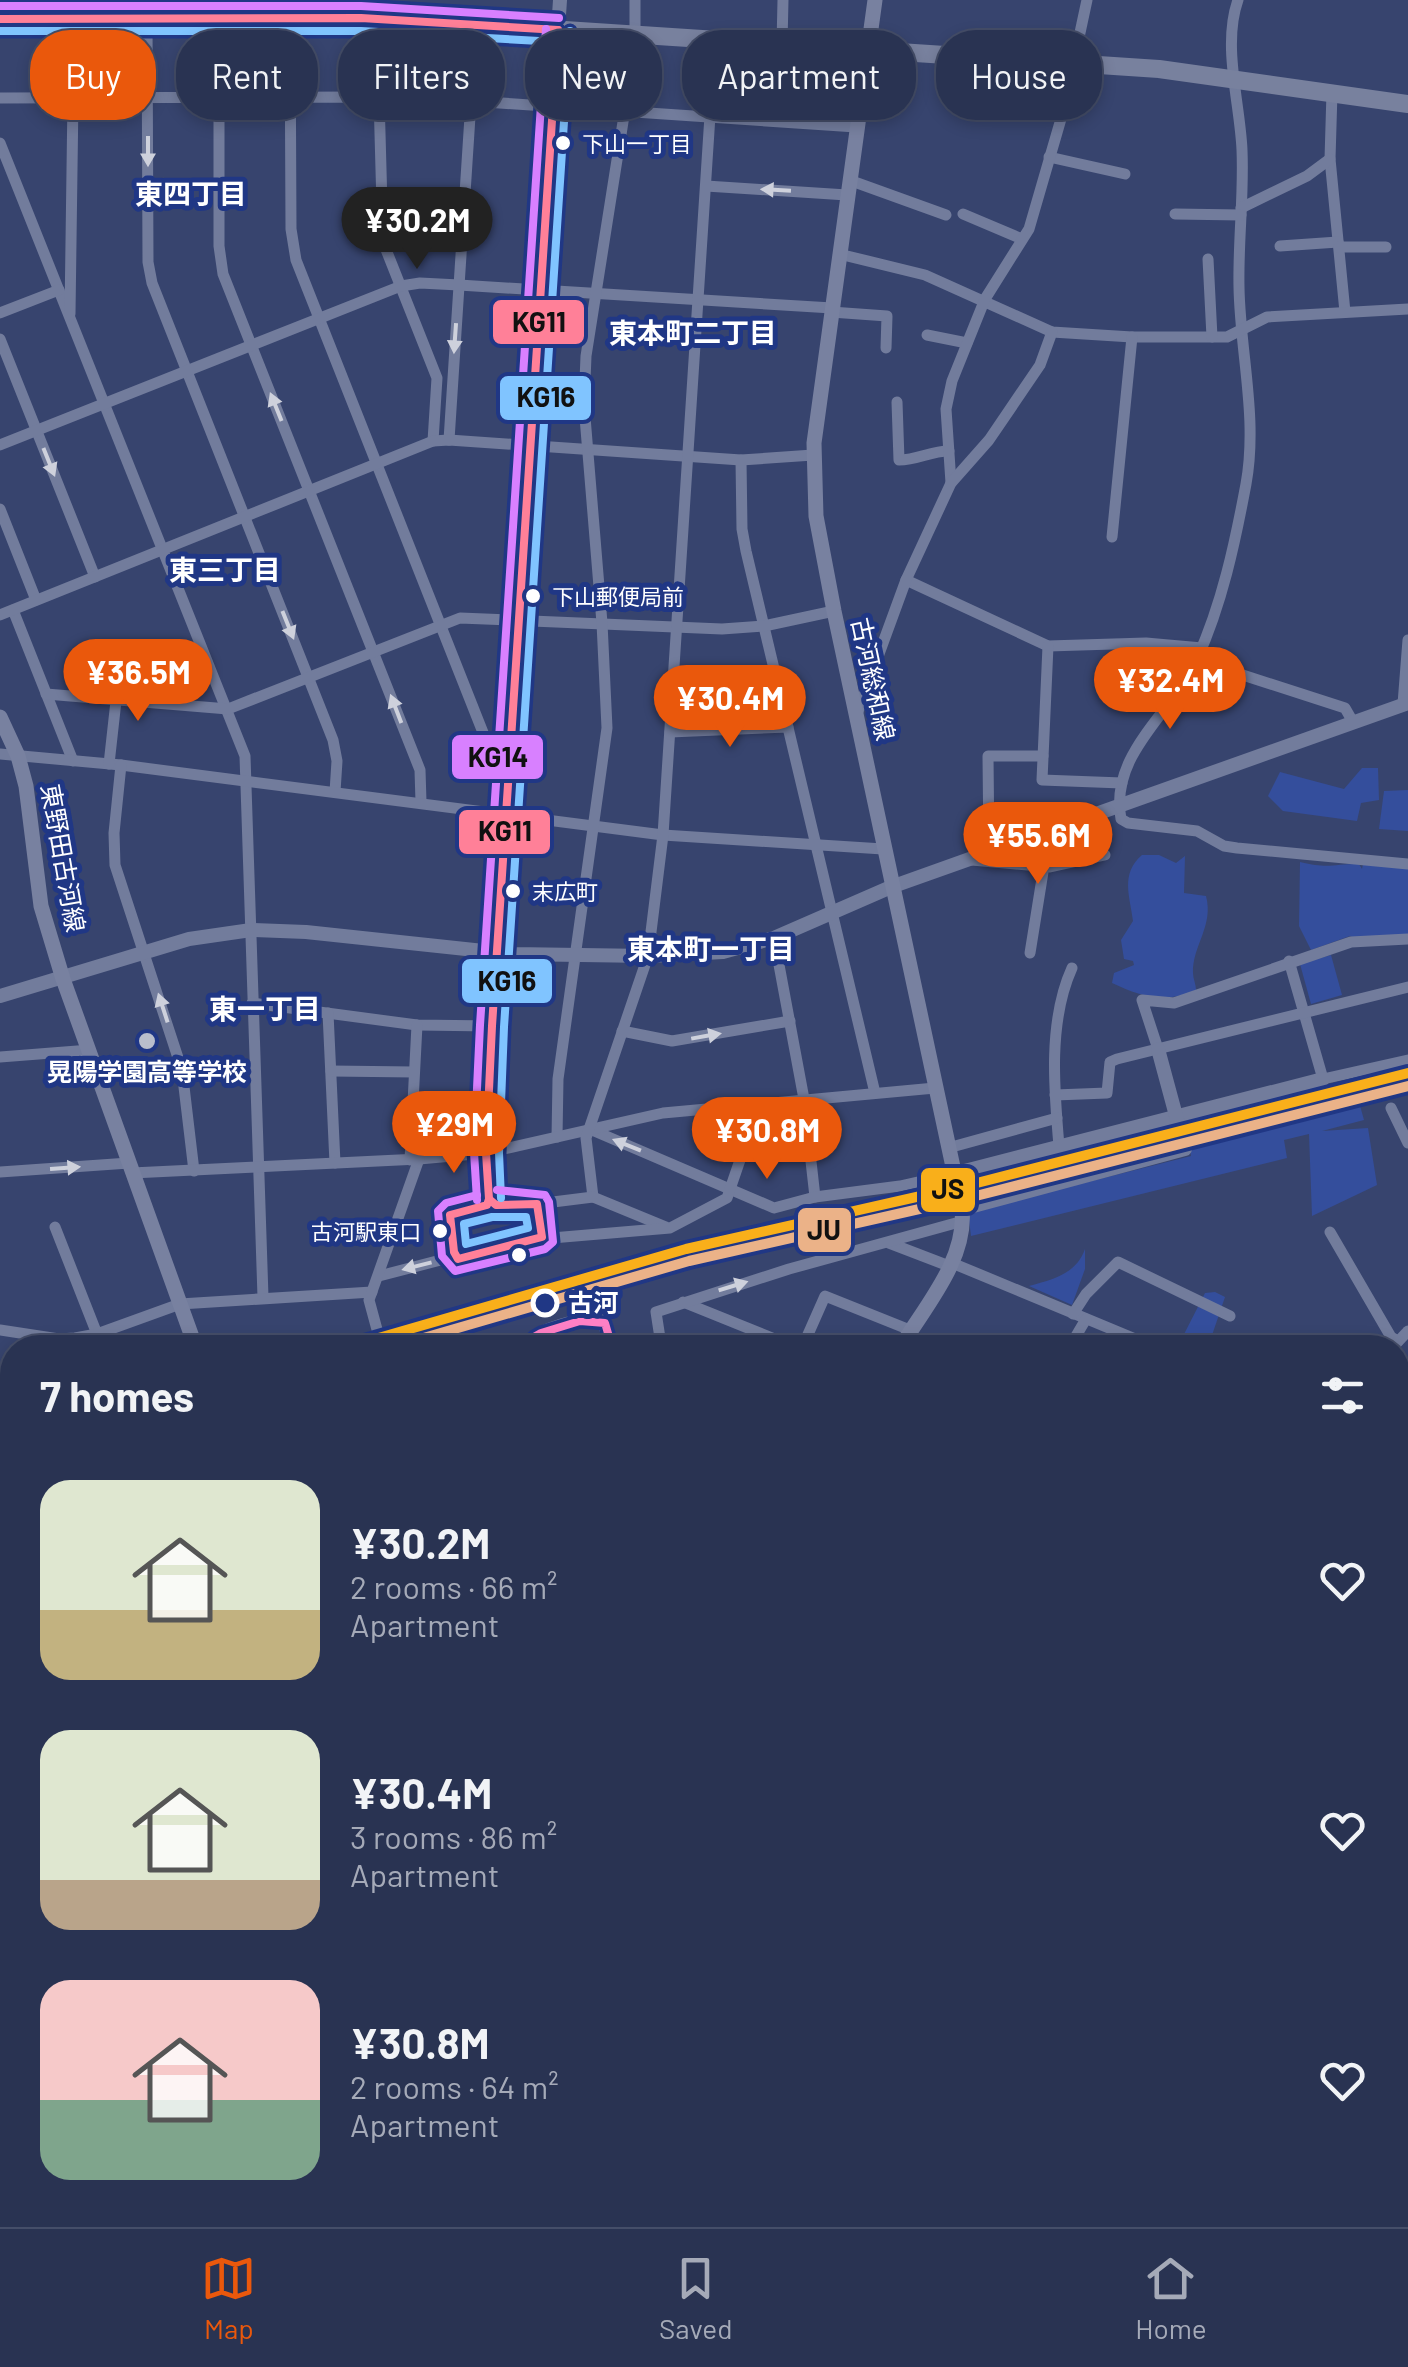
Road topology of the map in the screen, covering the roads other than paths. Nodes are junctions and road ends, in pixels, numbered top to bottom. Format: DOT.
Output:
graph roads {
  1 [pos="560,0"];
  2 [pos="635,0"];
  3 [pos="783,0"];
  4 [pos="876,0"];
  5 [pos="1087,0"];
  6 [pos="1238,0"];
  7 [pos="290,18"];
  8 [pos="0,19"];
  9 [pos="147,19"];
  10 [pos="147,30"];
  11 [pos="290,30"];
  12 [pos="558,30"];
  13 [pos="636,30"];
  14 [pos="782,30"];
  15 [pos="871,30"];
  16 [pos="1080,30"];
  17 [pos="1102,65"];
  18 [pos="1236,77"];
  19 [pos="1332,92"];
  20 [pos="0,98"];
  21 [pos="30,98"];
  22 [pos="1408,104"];
  23 [pos="73,120"];
  24 [pos="147,120"];
  25 [pos="219,120"];
  26 [pos="292,120"];
  27 [pos="379,120"];
  28 [pos="470,120"];
  29 [pos="552,120"];
  30 [pos="624,120"];
  31 [pos="711,120"];
  32 [pos="751,120"];
  33 [pos="857,120"];
  34 [pos="1059,120"];
  35 [pos="856,128"];
  36 [pos="0,143"];
  37 [pos="1050,157"];
  38 [pos="1330,160"];
  39 [pos="1125,174"];
  40 [pos="6,175"];
  41 [pos="706,186"];
  42 [pos="848,187"];
  43 [pos="1241,212"];
  44 [pos="962,214"];
  45 [pos="1175,214"];
  46 [pos="946,215"];
  47 [pos="1022,239"];
  48 [pos="1338,244"];
  49 [pos="1280,246"];
  50 [pos="1386,247"];
  51 [pos="839,254"];
  52 [pos="1208,259"];
  53 [pos="459,284"];
  54 [pos="400,286"];
  55 [pos="58,290"];
  56 [pos="540,290"];
  57 [pos="596,294"];
  58 [pos="699,300"];
  59 [pos="985,300"];
  60 [pos="1407,307"];
  61 [pos="831,310"];
  62 [pos="1345,312"];
  63 [pos="0,314"];
  64 [pos="70,318"];
  65 [pos="320,318"];
  66 [pos="1052,332"];
  67 [pos="1242,332"];
  68 [pos="927,335"];
  69 [pos="1132,337"];
  70 [pos="1212,337"];
  71 [pos="0,338"];
  72 [pos="967,344"];
  73 [pos="252,346"];
  74 [pos="886,348"];
  75 [pos="186,372"];
  76 [pos="897,402"];
  77 [pos="104,404"];
  78 [pos="37,432"];
  79 [pos="449,440"];
  80 [pos="434,442"];
  81 [pos="0,446"];
  82 [pos="530,446"];
  83 [pos="587,449"];
  84 [pos="949,451"];
  85 [pos="813,455"];
  86 [pos="689,456"];
  87 [pos="741,460"];
  88 [pos="376,464"];
  89 [pos="951,483"];
  90 [pos="309,490"];
  91 [pos="0,509"];
  92 [pos="244,518"];
  93 [pos="1112,537"];
  94 [pos="163,550"];
  95 [pos="95,577"];
  96 [pos="906,580"];
  97 [pos="36,600"];
  98 [pos="6,612"];
  99 [pos="834,612"];
  100 [pos="520,620"];
  101 [pos="602,623"];
  102 [pos="440,624"];
  103 [pos="764,626"];
  104 [pos="677,628"];
  105 [pos="1408,640"];
  106 [pos="1048,646"];
  107 [pos="373,651"];
  108 [pos="1200,651"];
  109 [pos="308,677"];
  110 [pos="46,694"];
  111 [pos="116,701"];
  112 [pos="1406,704"];
  113 [pos="228,709"];
  114 [pos="0,717"];
  115 [pos="856,718"];
  116 [pos="1353,722"];
  117 [pos="788,727"];
  118 [pos="670,732"];
  119 [pos="0,754"];
  120 [pos="18,756"];
  121 [pos="510,756"];
  122 [pos="1043,756"];
  123 [pos="73,761"];
  124 [pos="115,764"];
  125 [pos="247,780"];
  126 [pos="1122,783"];
  127 [pos="335,792"];
  128 [pos="421,802"];
  129 [pos="1118,806"];
  130 [pos="507,816"];
  131 [pos="595,827"];
  132 [pos="664,835"];
  133 [pos="817,844"];
  134 [pos="883,849"];
  135 [pos="989,851"];
  136 [pos="1105,855"];
  137 [pos="967,859"];
  138 [pos="1408,864"];
  139 [pos="1044,866"];
  140 [pos="892,886"];
  141 [pos="832,911"];
  142 [pos="251,930"];
  143 [pos="774,938"];
  144 [pos="1408,938"];
  145 [pos="145,952"];
  146 [pos="497,953"];
  147 [pos="1030,953"];
  148 [pos="576,955"];
  149 [pos="648,956"];
  150 [pos="1289,961"];
  151 [pos="1072,968"];
  152 [pos="63,978"];
  153 [pos="1408,987"];
  154 [pos="0,996"];
  155 [pos="252,1003"];
  156 [pos="328,1013"];
  157 [pos="1304,1013"];
  158 [pos="790,1022"];
  159 [pos="416,1025"];
  160 [pos="492,1026"];
  161 [pos="622,1030"];
  162 [pos="1158,1049"];
  163 [pos="90,1050"];
  164 [pos="0,1057"];
  165 [pos="1408,1060"];
  166 [pos="331,1071"];
  167 [pos="414,1072"];
  168 [pos="1323,1079"];
  169 [pos="934,1088"];
  170 [pos="874,1092"];
  171 [pos="1055,1095"];
  172 [pos="804,1098"];
  173 [pos="735,1105"];
  174 [pos="1391,1108"];
  175 [pos="1176,1115"];
  176 [pos="1057,1118"];
  177 [pos="589,1129"];
  178 [pos="556,1137"];
  179 [pos="1408,1142"];
  180 [pos="1059,1146"];
  181 [pos="948,1148"];
  182 [pos="486,1152"];
  183 [pos="415,1160"];
  184 [pos="334,1164"];
  185 [pos="258,1167"];
  186 [pos="131,1168"];
  187 [pos="0,1172"];
  188 [pos="194,1172"];
  189 [pos="954,1174"];
  190 [pos="732,1189"];
  191 [pos="594,1196"];
  192 [pos="815,1197"];
  193 [pos="490,1200"];
  194 [pos="537,1204"];
  195 [pos="962,1215"];
  196 [pos="55,1227"];
  197 [pos="670,1228"];
  198 [pos="1330,1232"];
  199 [pos="540,1239"];
  200 [pos="885,1242"];
  201 [pos="456,1256"];
  202 [pos="951,1265"];
  203 [pos="379,1276"];
  204 [pos="372,1292"];
  205 [pos="263,1297"];
  206 [pos="682,1302"];
  207 [pos="180,1304"];
  208 [pos="1073,1314"];
  209 [pos="1230,1316"];
  210 [pos="1086,1320"];
  211 [pos="0,1330"];
  212 [pos="910,1330"];
  213 [pos="97,1334"];
  214 [pos="33,1335"];
  215 [pos="90,1335"];
  216 [pos="191,1335"];
  217 [pos="378,1335"];
  218 [pos="537,1335"];
  219 [pos="608,1335"];
  220 [pos="660,1335"];
  221 [pos="767,1335"];
  222 [pos="806,1335"];
  223 [pos="907,1335"];
  224 [pos="1076,1335"];
  225 [pos="1124,1335"];
  226 [pos="1390,1335"];
  1 -- 12 [label="street"];
  2 -- 13 [label="street"];
  3 -- 14 [label="street"];
  4 -- 15 [label="main road, 古河総和線"];
  5 -- 16 [label="street"];
  6 -- 18 [label="street"];
  7 -- 9 [label="highway"];
  7 -- 11 [label="street"];
  7 -- 12 [label="highway"];
  8 -- 9 [label="highway"];
  9 -- 10 [label="street"];
  17 -- 18 [label="highway"];
  18 -- 19 [label="highway"];
  18 -- 43 [label="street"];
  19 -- 22 [label="highway"];
  19 -- 38 [label="street"];
  20 -- 21 [label="street"];
  23 -- 64 [label="street"];
  24 -- 75 [label="street, one-way"];
  25 -- 73 [label="street"];
  26 -- 65 [label="street"];
  27 -- 54 [label="street"];
  28 -- 53 [label="street"];
  29 -- 56 [label="street"];
  30 -- 57 [label="street"];
  31 -- 41 [label="street"];
  32 -- 35 [label="street"];
  33 -- 35 [label="main road, 古河総和線"];
  34 -- 37 [label="street"];
  35 -- 42 [label="main road, 古河総和線"];
  36 -- 40 [label="street"];
  37 -- 39 [label="street"];
  37 -- 47 [label="street"];
  38 -- 43 [label="street"];
  38 -- 48 [label="street"];
  40 -- 55 [label="street"];
  42 -- 41 [label="street, one-way"];
  41 -- 58 [label="street"];
  42 -- 46 [label="street"];
  42 -- 51 [label="main road, 古河総和線"];
  43 -- 45 [label="street"];
  43 -- 67 [label="street"];
  44 -- 47 [label="street"];
  47 -- 59 [label="street"];
  48 -- 49 [label="street"];
  48 -- 50 [label="street"];
  48 -- 62 [label="street"];
  51 -- 59 [label="street"];
  51 -- 61 [label="main road, 古河総和線"];
  52 -- 70 [label="street"];
  53 -- 54 [label="street"];
  53 -- 56 [label="street"];
  53 -- 79 [label="street, one-way"];
  54 -- 65 [label="street"];
  54 -- 80 [label="street"];
  55 -- 63 [label="street"];
  55 -- 64 [label="street"];
  56 -- 57 [label="street"];
  56 -- 82 [label="street"];
  57 -- 58 [label="street"];
  57 -- 83 [label="street"];
  58 -- 61 [label="street"];
  58 -- 86 [label="street"];
  59 -- 66 [label="street"];
  59 -- 72 [label="street"];
  60 -- 62 [label="street"];
  61 -- 74 [label="street"];
  61 -- 85 [label="main road, 古河総和線"];
  62 -- 67 [label="street"];
  64 -- 77 [label="street"];
  65 -- 73 [label="street"];
  65 -- 88 [label="street"];
  66 -- 69 [label="street"];
  66 -- 89 [label="street"];
  67 -- 70 [label="street"];
  67 -- 108 [label="street"];
  68 -- 72 [label="street"];
  69 -- 70 [label="street"];
  69 -- 93 [label="street"];
  71 -- 78 [label="street"];
  72 -- 84 [label="street"];
  73 -- 75 [label="street"];
  90 -- 73 [label="street, one-way"];
  75 -- 77 [label="street"];
  75 -- 92 [label="street"];
  76 -- 84 [label="street"];
  77 -- 78 [label="street"];
  77 -- 94 [label="street"];
  78 -- 81 [label="street"];
  78 -- 95 [label="street, one-way"];
  79 -- 80 [label="street"];
  79 -- 82 [label="street"];
  80 -- 88 [label="street"];
  82 -- 83 [label="street"];
  82 -- 100 [label="street"];
  83 -- 86 [label="street"];
  83 -- 101 [label="street"];
  84 -- 89 [label="street"];
  85 -- 87 [label="street"];
  85 -- 99 [label="main road, 古河総和線"];
  86 -- 87 [label="street"];
  86 -- 104 [label="street"];
  87 -- 103 [label="street"];
  88 -- 90 [label="street"];
  88 -- 102 [label="street"];
  89 -- 96 [label="street"];
  90 -- 92 [label="street"];
  90 -- 107 [label="street"];
  91 -- 97 [label="street"];
  92 -- 94 [label="street"];
  92 -- 109 [label="street, one-way"];
  94 -- 95 [label="street"];
  94 -- 113 [label="street"];
  95 -- 97 [label="street"];
  96 -- 106 [label="street"];
  96 -- 115 [label="street"];
  97 -- 98 [label="street"];
  98 -- 110 [label="street"];
  99 -- 103 [label="street"];
  99 -- 115 [label="main road, 古河総和線"];
  100 -- 101 [label="street"];
  100 -- 102 [label="street"];
  100 -- 121 [label="street"];
  101 -- 104 [label="street"];
  101 -- 131 [label="street"];
  102 -- 107 [label="street"];
  102 -- 121 [label="street"];
  103 -- 104 [label="street"];
  103 -- 117 [label="street"];
  104 -- 118 [label="street"];
  105 -- 112 [label="street"];
  106 -- 108 [label="street"];
  106 -- 122 [label="street"];
  107 -- 109 [label="street"];
  128 -- 107 [label="street, one-way"];
  108 -- 116 [label="street"];
  108 -- 126 [label="street"];
  109 -- 113 [label="street"];
  109 -- 127 [label="street"];
  110 -- 111 [label="street"];
  110 -- 123 [label="street"];
  111 -- 113 [label="street"];
  111 -- 124 [label="street"];
  112 -- 116 [label="street"];
  113 -- 125 [label="street"];
  114 -- 120 [label="main road, 東野田古河線"];
  115 -- 134 [label="main road, 古河総和線"];
  116 -- 129 [label="street"];
  117 -- 118 [label="street"];
  117 -- 133 [label="street"];
  118 -- 132 [label="street"];
  119 -- 120 [label="street"];
  120 -- 123 [label="street"];
  120 -- 152 [label="main road, 東野田古河線"];
  121 -- 130 [label="street"];
  122 -- 126 [label="street"];
  122 -- 135 [label="street"];
  123 -- 124 [label="street"];
  124 -- 125 [label="street"];
  124 -- 145 [label="street"];
  125 -- 127 [label="street"];
  125 -- 142 [label="street"];
  126 -- 129 [label="street"];
  127 -- 128 [label="street"];
  128 -- 130 [label="street"];
  129 -- 135 [label="street"];
  129 -- 138 [label="street"];
  130 -- 131 [label="street"];
  130 -- 146 [label="street"];
  131 -- 132 [label="street"];
  131 -- 148 [label="street"];
  132 -- 133 [label="street"];
  132 -- 149 [label="street"];
  133 -- 134 [label="street"];
  133 -- 141 [label="street"];
  134 -- 140 [label="main road, 古河総和線"];
  135 -- 137 [label="street"];
  136 -- 139 [label="street"];
  137 -- 139 [label="street"];
  137 -- 140 [label="street"];
  139 -- 147 [label="street"];
  140 -- 141 [label="street"];
  140 -- 169 [label="main road, 古河総和線"];
  141 -- 143 [label="street"];
  141 -- 170 [label="street"];
  142 -- 145 [label="street"];
  142 -- 146 [label="street"];
  142 -- 155 [label="street"];
  143 -- 149 [label="street"];
  143 -- 158 [label="street"];
  144 -- 150 [label="street"];
  145 -- 152 [label="street"];
  188 -- 145 [label="street, one-way"];
  146 -- 148 [label="street"];
  146 -- 160 [label="street"];
  148 -- 149 [label="street"];
  148 -- 178 [label="street"];
  149 -- 161 [label="street"];
  150 -- 157 [label="street"];
  150 -- 162 [label="street"];
  151 -- 171 [label="street"];
  152 -- 154 [label="street"];
  152 -- 163 [label="main road, 東野田古河線"];
  153 -- 157 [label="street"];
  155 -- 156 [label="street"];
  155 -- 185 [label="street"];
  156 -- 159 [label="street"];
  156 -- 166 [label="street"];
  157 -- 162 [label="street"];
  157 -- 168 [label="street"];
  161 -- 158 [label="street, one-way"];
  158 -- 172 [label="street"];
  159 -- 160 [label="street"];
  159 -- 167 [label="street"];
  160 -- 182 [label="street"];
  161 -- 177 [label="street"];
  162 -- 171 [label="street"];
  162 -- 175 [label="street"];
  163 -- 164 [label="street"];
  163 -- 186 [label="main road, 東野田古河線"];
  165 -- 168 [label="street"];
  166 -- 167 [label="street"];
  166 -- 184 [label="street"];
  167 -- 183 [label="street"];
  168 -- 175 [label="street"];
  169 -- 170 [label="street"];
  169 -- 181 [label="main road, 古河総和線"];
  170 -- 172 [label="street"];
  171 -- 176 [label="street"];
  172 -- 173 [label="street"];
  172 -- 192 [label="street"];
  173 -- 177 [label="street"];
  173 -- 190 [label="street"];
  174 -- 179 [label="street"];
  175 -- 180 [label="street"];
  175 -- 195 [label="street"];
  176 -- 180 [label="street"];
  176 -- 181 [label="street"];
  177 -- 178 [label="street"];
  190 -- 177 [label="street, one-way"];
  177 -- 191 [label="street"];
  178 -- 182 [label="street"];
  180 -- 189 [label="street"];
  181 -- 189 [label="main road, 古河総和線"];
  182 -- 183 [label="street"];
  182 -- 193 [label="street"];
  183 -- 184 [label="street"];
  183 -- 203 [label="street"];
  184 -- 185 [label="street"];
  185 -- 188 [label="street"];
  185 -- 205 [label="street"];
  187 -- 186 [label="street, one-way"];
  186 -- 188 [label="street"];
  186 -- 207 [label="main road, 東野田古河線"];
  189 -- 192 [label="street"];
  189 -- 195 [label="main road, 古河総和線"];
  190 -- 192 [label="street"];
  190 -- 197 [label="street"];
  191 -- 194 [label="street"];
  191 -- 197 [label="street"];
  193 -- 194 [label="street"];
  193 -- 201 [label="street"];
  194 -- 199 [label="street"];
  195 -- 200 [label="street"];
  195 -- 202 [label="main road, 古河総和線"];
  196 -- 213 [label="street"];
  197 -- 199 [label="street"];
  198 -- 226 [label="street"];
  199 -- 201 [label="street"];
  200 -- 202 [label="street"];
  206 -- 200 [label="street, one-way"];
  201 -- 203 [label="street, one-way"];
  202 -- 208 [label="street"];
  202 -- 212 [label="main road, 古河総和線"];
  203 -- 204 [label="street"];
  204 -- 205 [label="street"];
  204 -- 217 [label="street"];
  205 -- 207 [label="street"];
  206 -- 220 [label="street"];
  206 -- 221 [label="street"];
  207 -- 213 [label="street"];
  207 -- 216 [label="main road, 東野田古河線"];
  208 -- 209 [label="street"];
  208 -- 210 [label="street"];
  210 -- 224 [label="street"];
  210 -- 225 [label="street"];
  211 -- 214 [label="street"];
  212 -- 222 [label="street"];
  212 -- 223 [label="main road, 古河総和線"];
  213 -- 215 [label="street"];
  218 -- 219 [label="street"];
}
